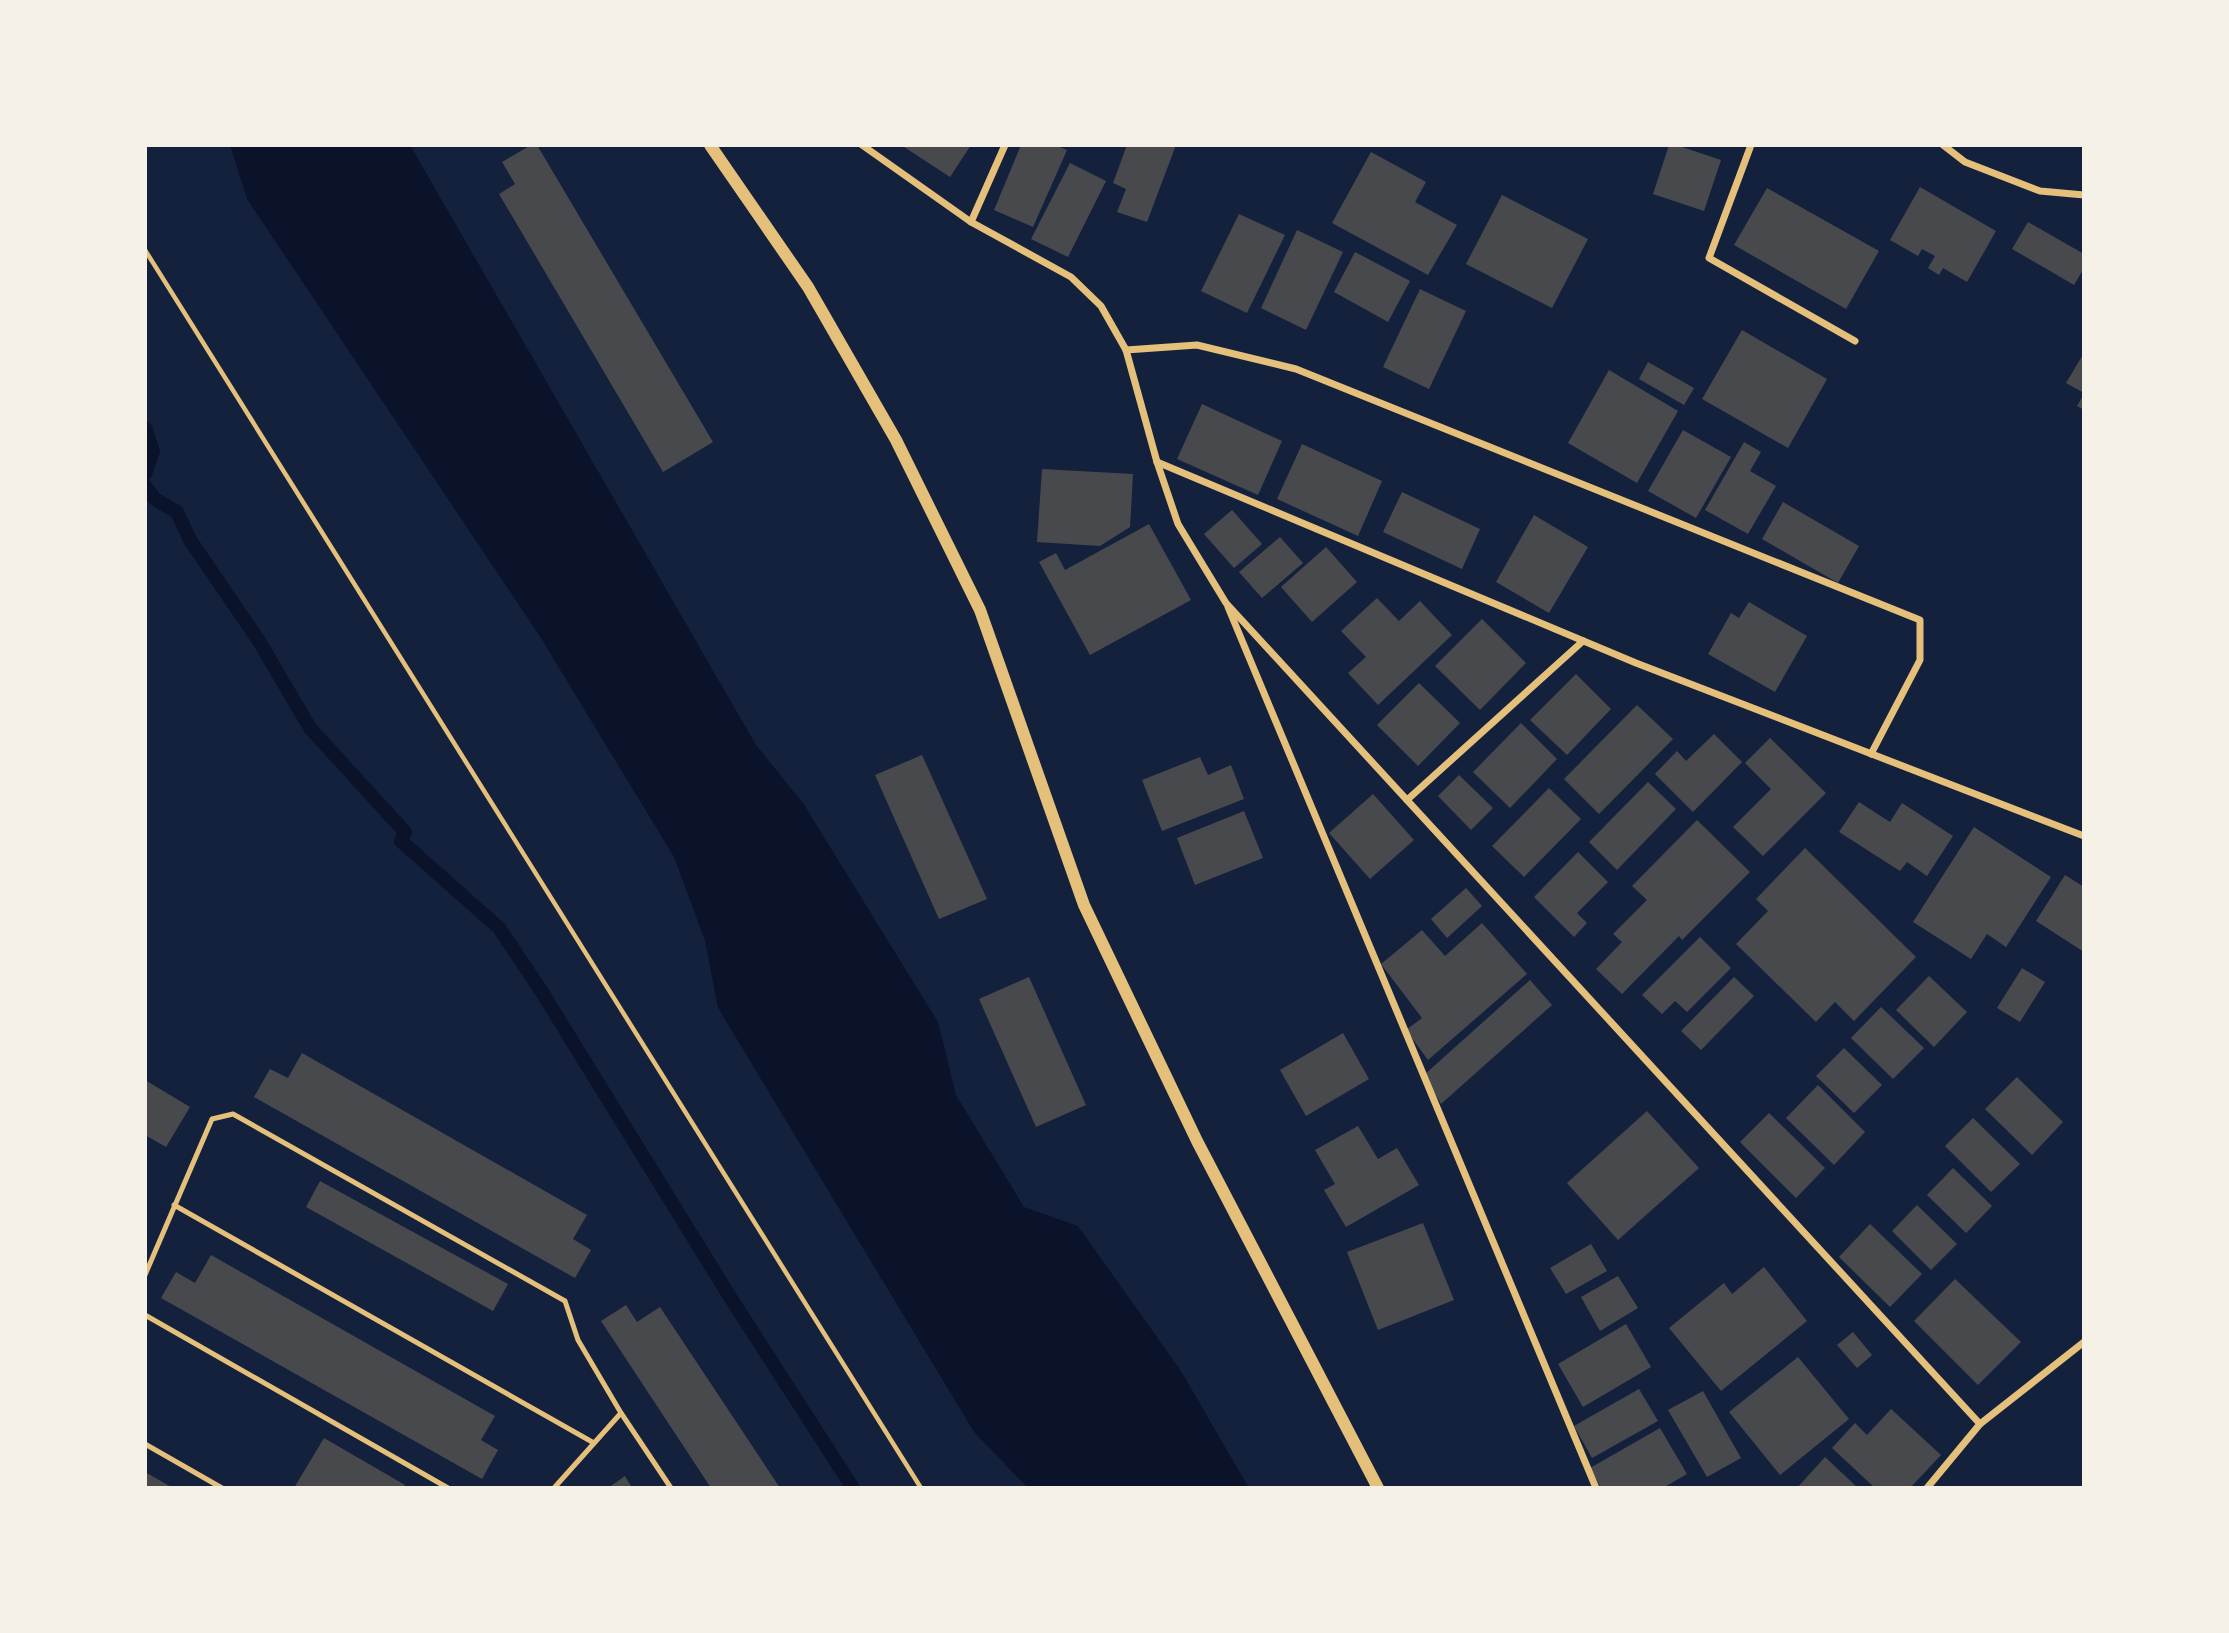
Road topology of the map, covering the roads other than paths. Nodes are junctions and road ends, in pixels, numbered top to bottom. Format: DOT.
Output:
graph roads {
  1 [pos="710,145"];
  2 [pos="862,145"];
  3 [pos="1005,145"];
  4 [pos="1751,145"];
  5 [pos="1943,145"];
  6 [pos="2084,195"];
  7 [pos="971,222"];
  8 [pos="1855,341"];
  9 [pos="1126,350"];
  10 [pos="1157,462"];
  11 [pos="1226,603"];
  12 [pos="1583,641"];
  13 [pos="1871,754"];
  14 [pos="1407,800"];
  15 [pos="2084,836"];
  16 [pos="174,1205"];
  17 [pos="145,1275"];
  18 [pos="145,1315"];
  19 [pos="2084,1342"];
  20 [pos="621,1413"];
  21 [pos="1980,1424"];
  22 [pos="594,1443"];
  23 [pos="145,1444"];
  24 [pos="222,1488"];
  25 [pos="448,1488"];
  26 [pos="554,1488"];
  27 [pos="671,1488"];
  28 [pos="1378,1488"];
  29 [pos="1596,1488"];
  30 [pos="1927,1488"];
  1 -- 28 [label="street"];
  2 -- 7 [label="street"];
  3 -- 7 [label="street"];
  4 -- 8 [label="street"];
  5 -- 6 [label="street"];
  7 -- 9 [label="street"];
  9 -- 10 [label="street"];
  9 -- 13 [label="street"];
  10 -- 11 [label="street"];
  10 -- 12 [label="street"];
  11 -- 14 [label="street"];
  11 -- 29 [label="street"];
  12 -- 13 [label="street"];
  12 -- 14 [label="street"];
  13 -- 15 [label="street"];
  14 -- 21 [label="street"];
  16 -- 17 [label="lane"];
  16 -- 20 [label="lane"];
  16 -- 22 [label="lane"];
  18 -- 25 [label="lane"];
  19 -- 21 [label="street"];
  20 -- 22 [label="lane"];
  20 -- 27 [label="lane"];
  21 -- 30 [label="street"];
  22 -- 26 [label="lane"];
  23 -- 24 [label="lane"];
}
